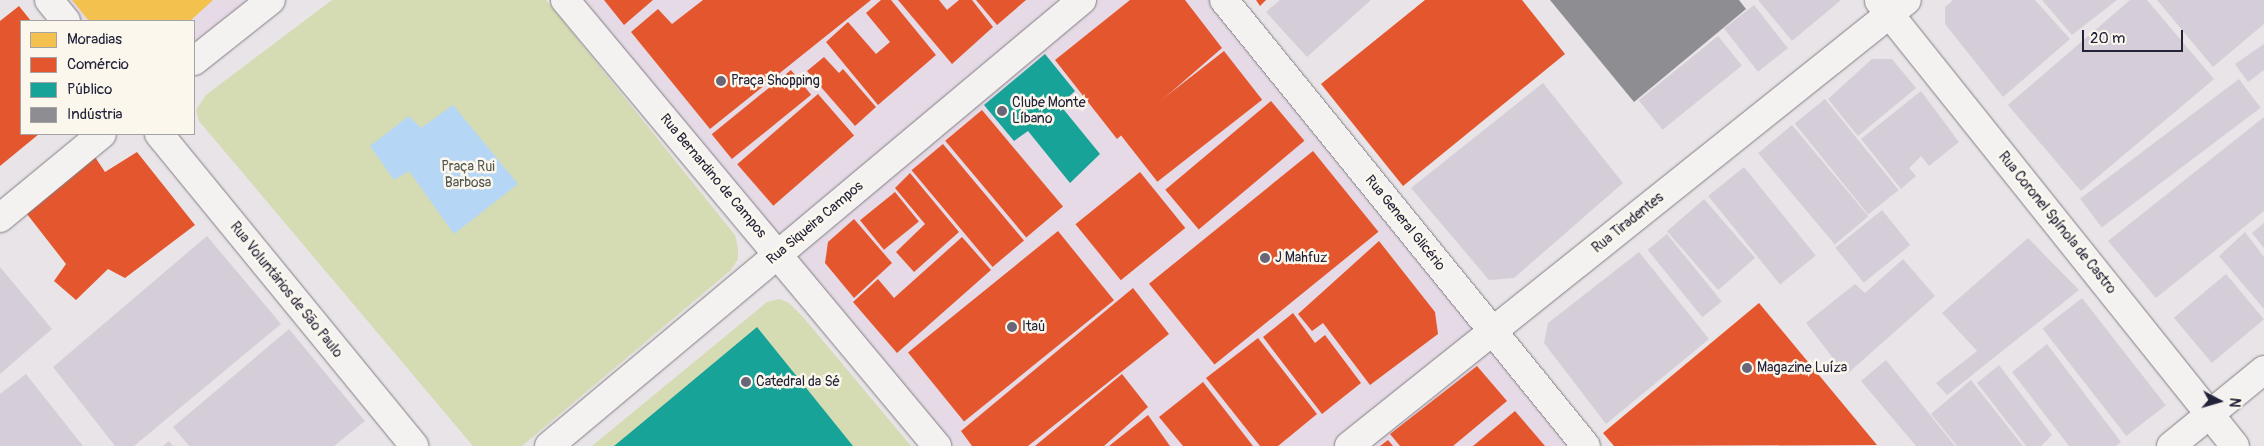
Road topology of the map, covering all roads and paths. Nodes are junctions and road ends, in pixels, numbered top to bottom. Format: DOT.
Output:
graph roads {
  1 [pos="49,0"];
  2 [pos="270,0"];
  3 [pos="565,0"];
  4 [pos="1082,0"];
  5 [pos="1224,0"];
  6 [pos="1892,5"];
  7 [pos="65,20"];
  8 [pos="195,59"];
  9 [pos="101,135"];
  10 [pos="160,135"];
  11 [pos="0,218"];
  12 [pos="778,253"];
  13 [pos="1493,331"];
  14 [pos="2264,370"];
  15 [pos="2210,414"];
  16 [pos="414,446"];
  17 [pos="549,446"];
  18 [pos="937,446"];
  19 [pos="1348,446"];
  20 [pos="1586,446"];
  21 [pos="2171,446"];
  22 [pos="2234,446"];
  1 -- 7 [label="street"];
  2 -- 8 [label="street"];
  3 -- 12 [label="street, Rua Bernardino de Campos"];
  4 -- 12 [label="street, Rua Siqueira Campos"];
  5 -- 13 [label="street, Rua General Glicério"];
  6 -- 13 [label="street, Rua Tiradentes"];
  6 -- 15 [label="street, Rua Coronel Spínola de Castro"];
  9 -- 11 [label="street"];
  10 -- 16 [label="street, Rua Voluntários de São Paulo"];
  12 -- 17 [label="street, Rua Siqueira Campos"];
  12 -- 18 [label="street, Rua Bernardino de Campos"];
  13 -- 19 [label="street, Rua Tiradentes"];
  13 -- 20 [label="street, Rua General Glicério"];
  14 -- 15 [label="street"];
  15 -- 21 [label="street"];
  15 -- 22 [label="street, Rua Coronel Spínola de Castro"];
}
